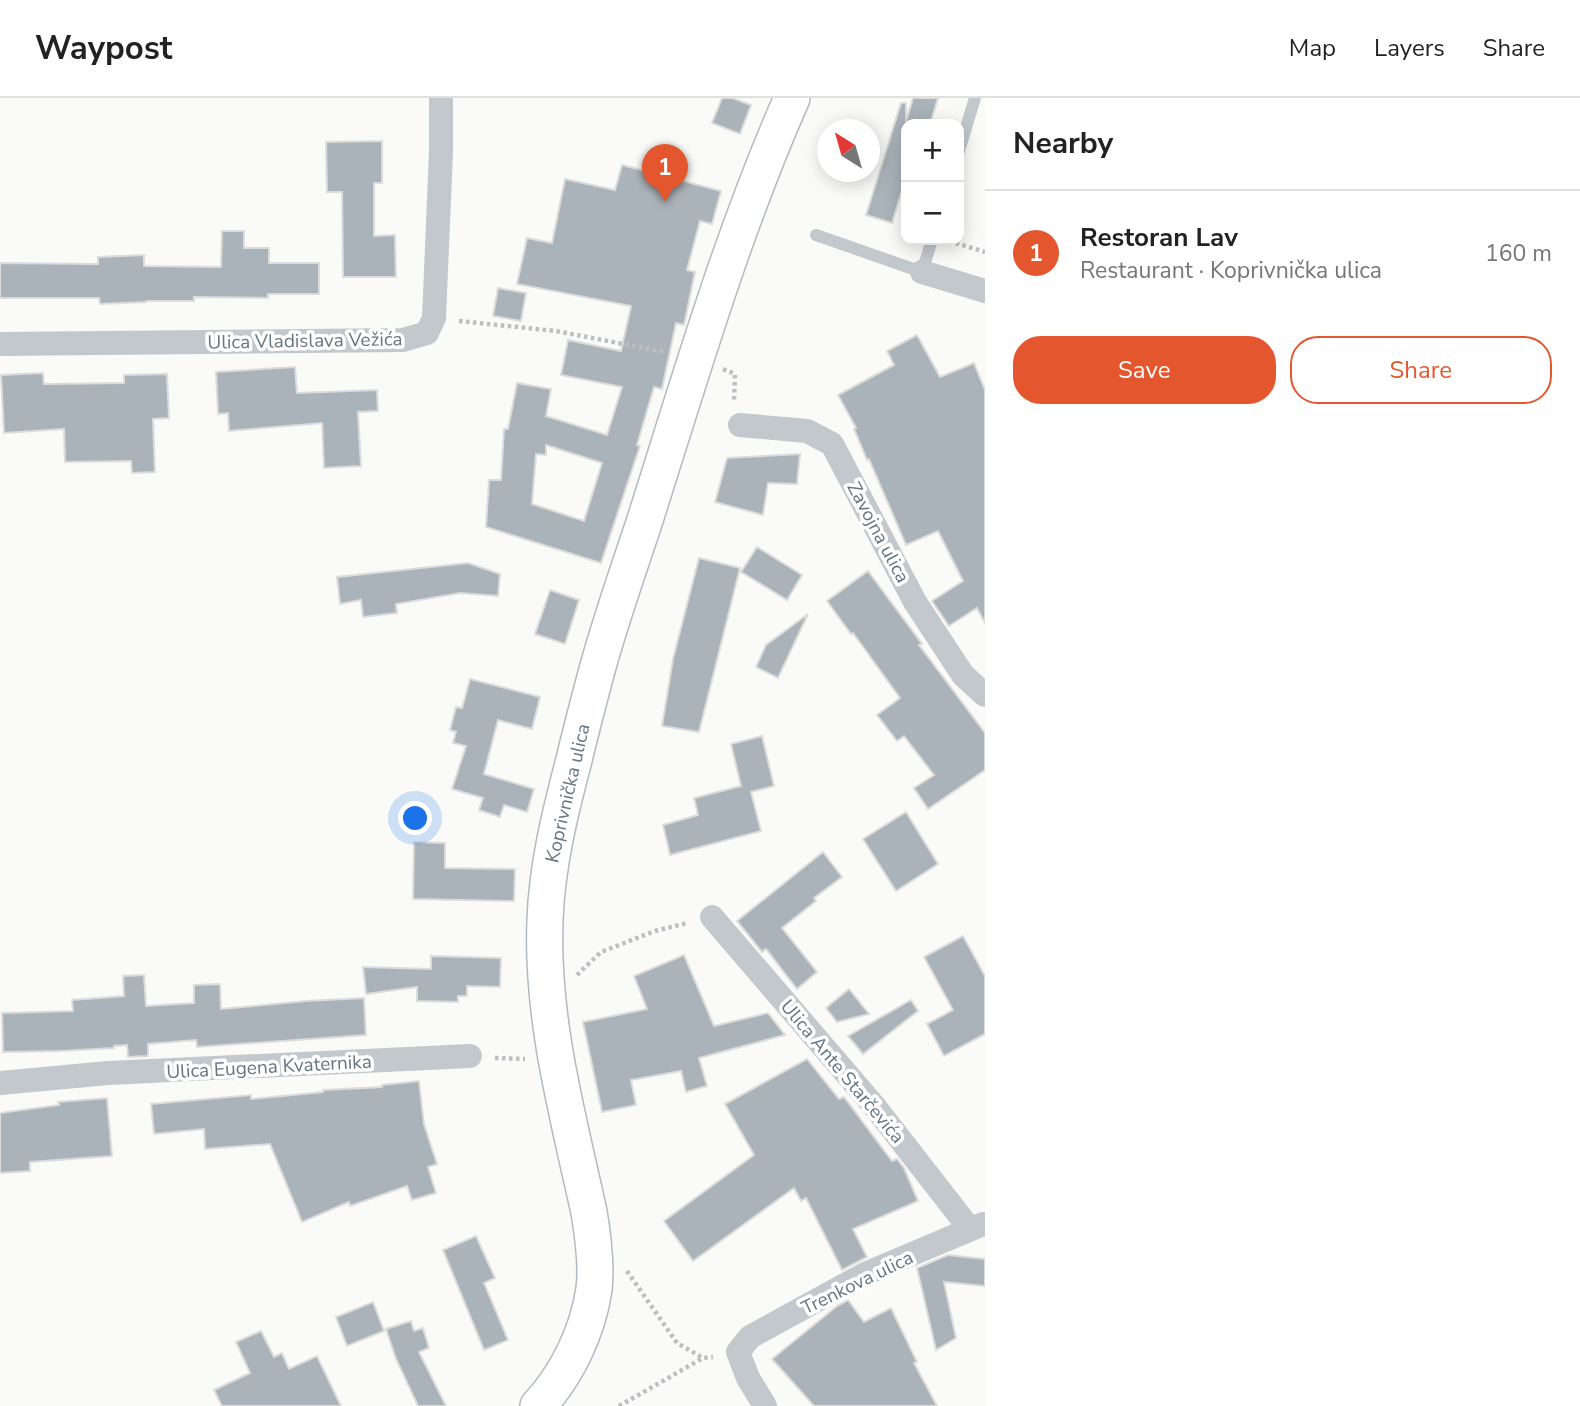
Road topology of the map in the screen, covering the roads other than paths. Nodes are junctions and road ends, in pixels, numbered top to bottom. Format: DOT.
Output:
graph roads {
  1 [pos="440,98"];
  2 [pos="776,98"];
  3 [pos="792,98"];
  4 [pos="975,98"];
  5 [pos="964,134"];
  6 [pos="755,188"];
  7 [pos="816,235"];
  8 [pos="930,245"];
  9 [pos="922,272"];
  10 [pos="985,291"];
  11 [pos="0,344"];
  12 [pos="740,425"];
  13 [pos="985,695"];
  14 [pos="712,917"];
  15 [pos="470,1056"];
  16 [pos="0,1083"];
  17 [pos="978,1226"];
  18 [pos="538,1406"];
  19 [pos="765,1406"];
  1 -- 11 [label="street, Ulica Vladislava Vežića"];
  2 -- 6 [label="main road, Koprivnička ulica"];
  3 -- 6 [label="main road, Koprivnička ulica"];
  4 -- 5 [label="lane"];
  6 -- 18 [label="main road, Koprivnička ulica"];
  7 -- 9 [label="lane"];
  8 -- 9 [label="lane"];
  9 -- 10 [label="street"];
  12 -- 13 [label="street, Zavojna ulica"];
  14 -- 17 [label="street, Ulica Ante Starčevića"];
  15 -- 16 [label="street, Ulica Eugena Kvaternika"];
  17 -- 19 [label="street, Trenkova ulica"];
}
